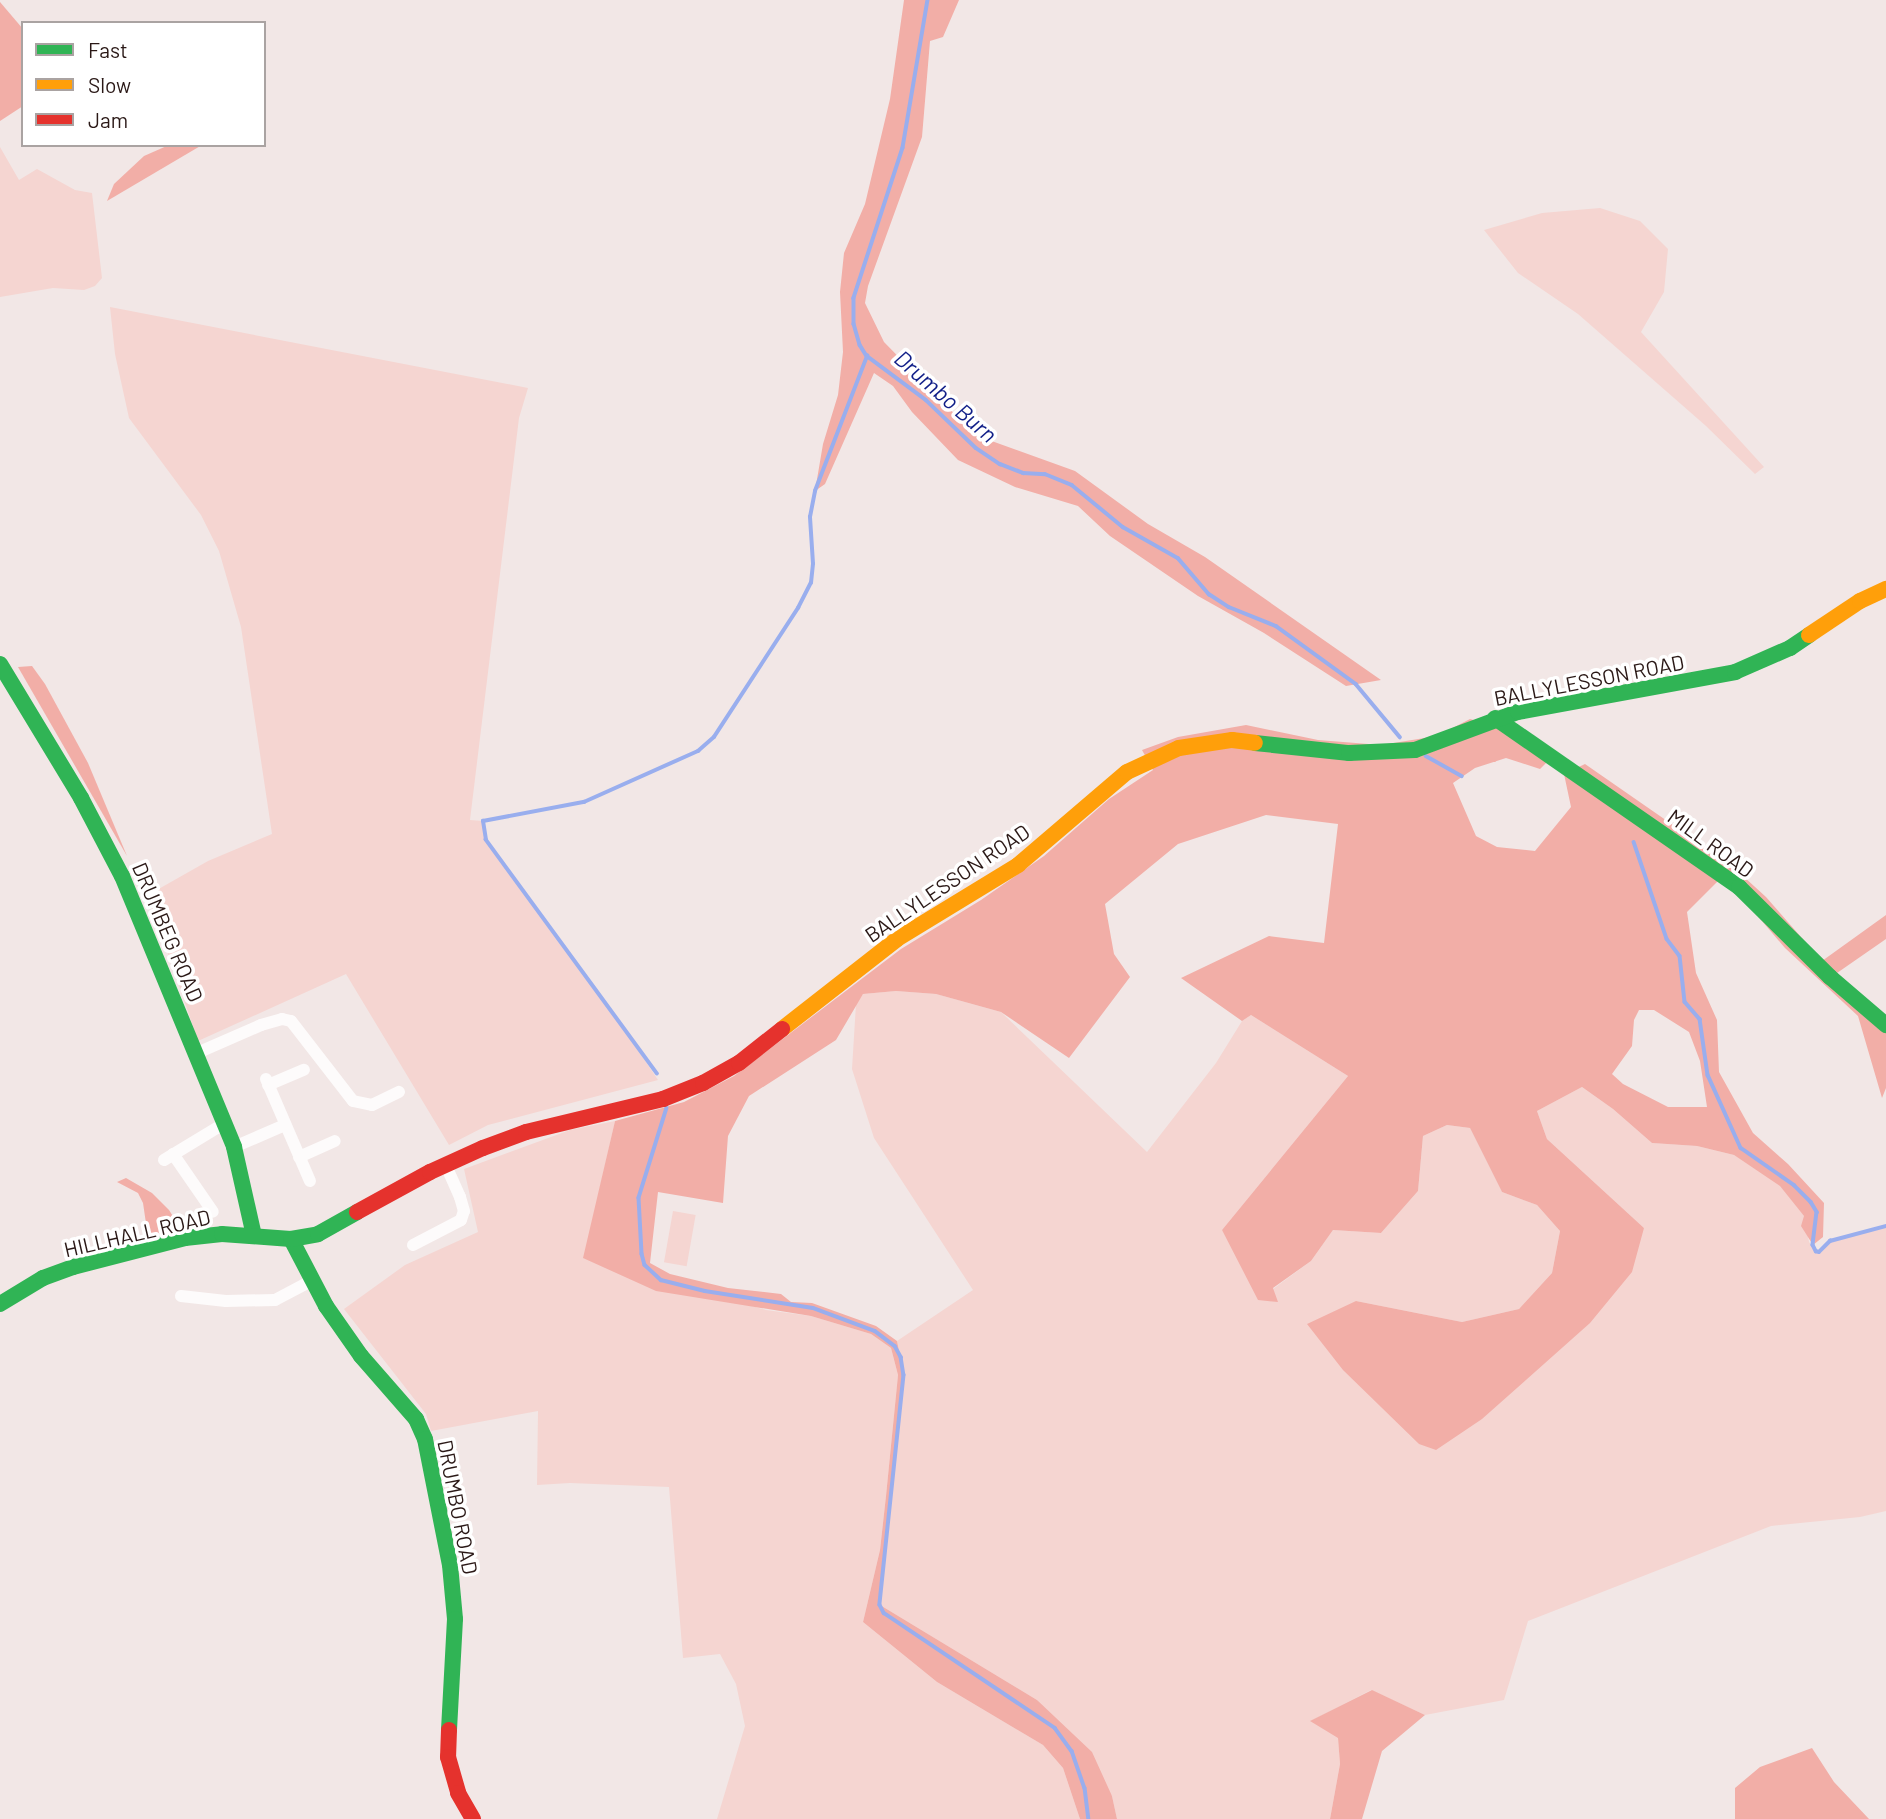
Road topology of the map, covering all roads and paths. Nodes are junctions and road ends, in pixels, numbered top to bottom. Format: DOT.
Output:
graph roads {
  1 [pos="1886,589"];
  2 [pos="0,664"];
  3 [pos="1495,718"];
  4 [pos="1886,1024"];
  5 [pos="197,1053"];
  6 [pos="304,1070"];
  7 [pos="399,1092"];
  8 [pos="225,1123"];
  9 [pos="285,1125"];
  10 [pos="335,1141"];
  11 [pos="234,1147"];
  12 [pos="299,1157"];
  13 [pos="445,1164"];
  14 [pos="310,1181"];
  15 [pos="213,1212"];
  16 [pos="254,1236"];
  17 [pos="291,1239"];
  18 [pos="413,1245"];
  19 [pos="311,1281"];
  20 [pos="181,1296"];
  21 [pos="0,1304"];
  22 [pos="473,1819"];
  1 -- 3 [label="main road, BALLYLESSON ROAD"];
  2 -- 5 [label="main road, DRUMBEG ROAD"];
  3 -- 4 [label="main road, MILL ROAD"];
  3 -- 13 [label="main road, BALLYLESSON ROAD"];
  5 -- 7 [label="street"];
  5 -- 8 [label="main road, DRUMBEG ROAD"];
  6 -- 9 [label="street"];
  8 -- 11 [label="main road, DRUMBEG ROAD"];
  8 -- 15 [label="street"];
  9 -- 11 [label="street"];
  9 -- 12 [label="street"];
  10 -- 12 [label="street"];
  11 -- 16 [label="main road, DRUMBEG ROAD"];
  12 -- 14 [label="street"];
  13 -- 17 [label="main road, BALLYLESSON ROAD"];
  13 -- 18 [label="street"];
  16 -- 17 [label="main road, HILLHALL ROAD"];
  16 -- 21 [label="main road, HILLHALL ROAD"];
  17 -- 19 [label="main road, DRUMBO ROAD"];
  19 -- 20 [label="street"];
  19 -- 22 [label="main road, DRUMBO ROAD"];
}
